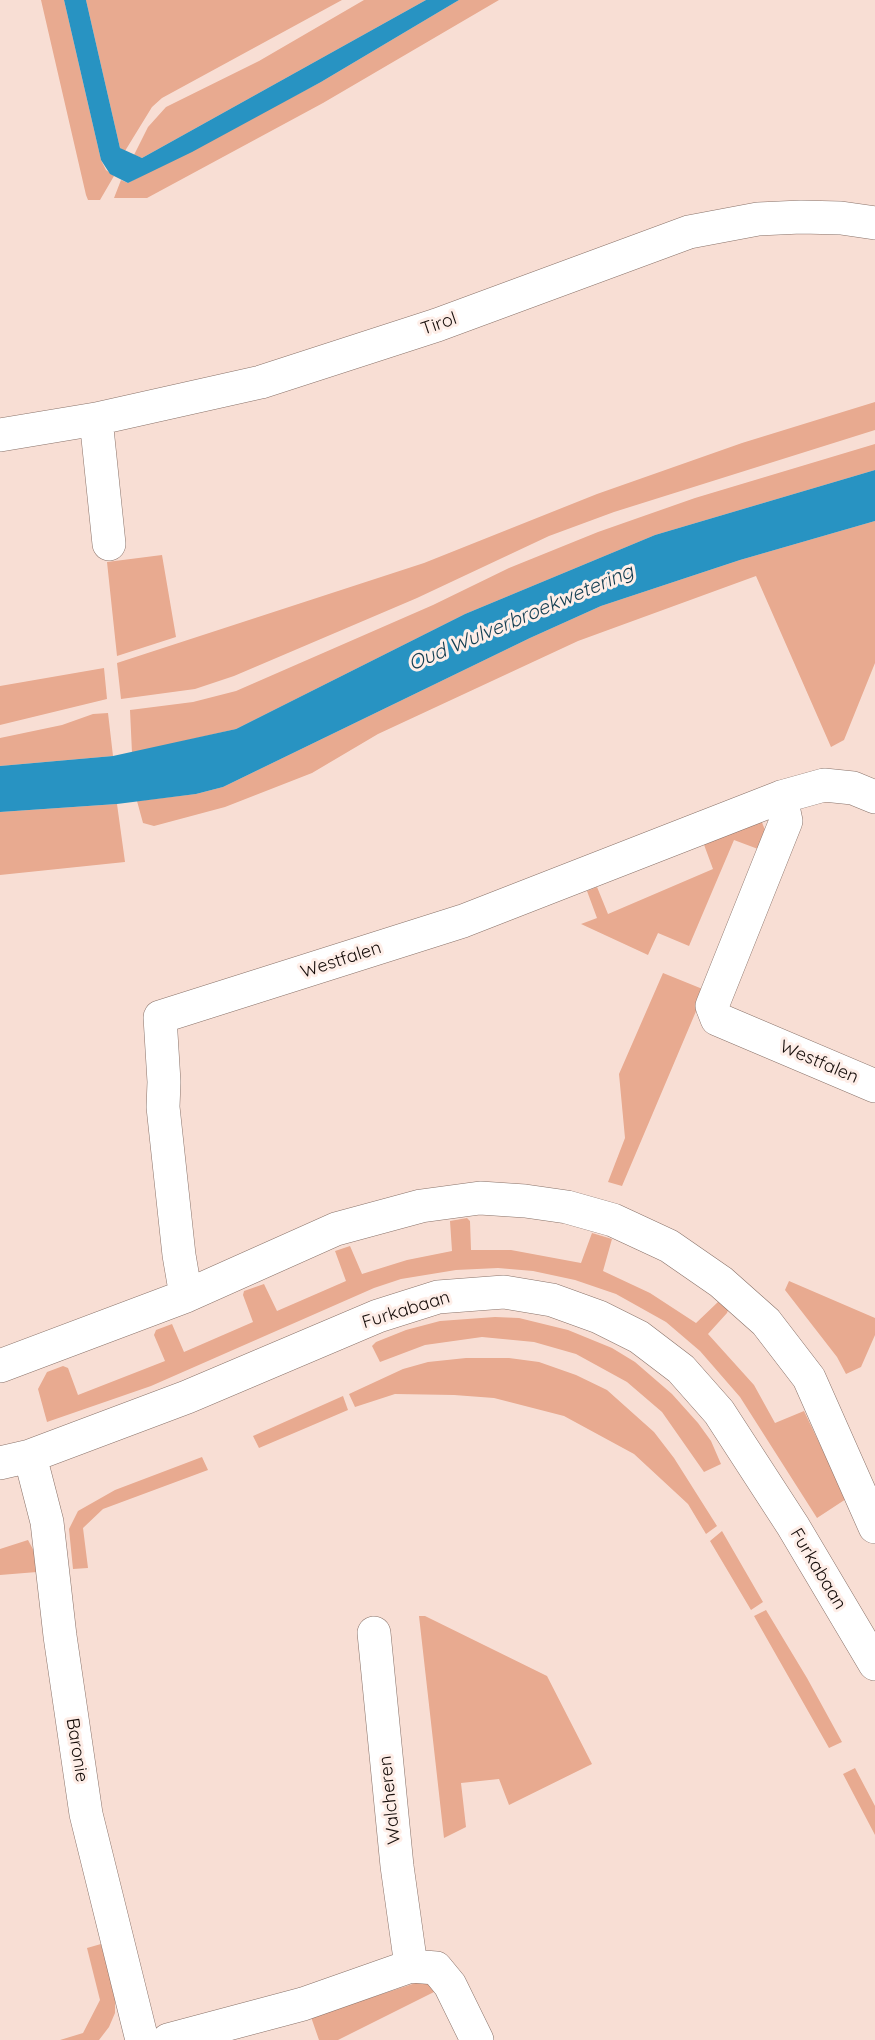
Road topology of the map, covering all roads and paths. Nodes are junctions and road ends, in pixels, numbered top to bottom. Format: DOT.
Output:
graph roads {
  1 [pos="875,223"];
  2 [pos="96,419"];
  3 [pos="0,435"];
  4 [pos="110,544"];
  5 [pos="781,797"];
  6 [pos="875,797"];
  7 [pos="875,1086"];
  8 [pos="186,1296"];
  9 [pos="0,1366"];
  10 [pos="15,1459"];
  11 [pos="875,1527"];
  12 [pos="374,1633"];
  13 [pos="874,1659"];
  14 [pos="411,1966"];
  15 [pos="142,2040"];
  16 [pos="168,2040"];
  17 [pos="477,2040"];
  1 -- 2 [label="street, Tirol"];
  2 -- 3 [label="street, Tirol"];
  2 -- 4 [label="street"];
  5 -- 6 [label="street, Westfalen"];
  5 -- 7 [label="street, Westfalen"];
  5 -- 8 [label="street, Westfalen"];
  8 -- 9 [label="street"];
  8 -- 11 [label="street"];
  10 -- 13 [label="street, Furkabaan"];
  10 -- 15 [label="street, Baronie"];
  12 -- 14 [label="street, Walcheren"];
  14 -- 16 [label="street"];
  14 -- 17 [label="street"];
}
